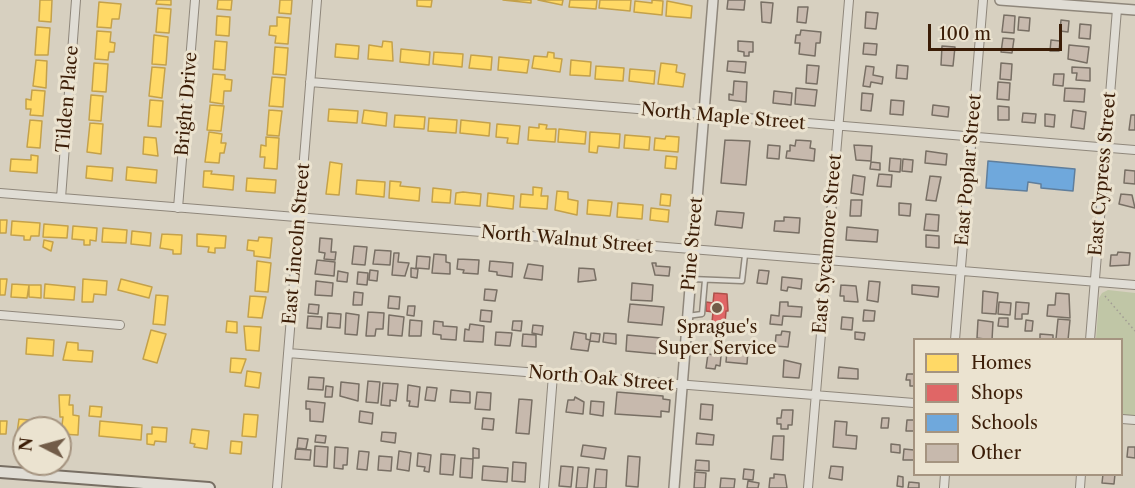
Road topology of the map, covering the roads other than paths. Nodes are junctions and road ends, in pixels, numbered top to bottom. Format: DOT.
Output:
graph roads {
  1 [pos="76,0"];
  2 [pos="195,0"];
  3 [pos="317,0"];
  4 [pos="713,0"];
  5 [pos="849,0"];
  6 [pos="983,0"];
  7 [pos="1000,0"];
  8 [pos="1005,0"];
  9 [pos="1075,3"];
  10 [pos="1122,6"];
  11 [pos="1135,10"];
  12 [pos="310,82"];
  13 [pos="704,115"];
  14 [pos="838,127"];
  15 [pos="971,137"];
  16 [pos="1106,147"];
  17 [pos="1135,150"];
  18 [pos="0,193"];
  19 [pos="61,198"];
  20 [pos="178,208"];
  21 [pos="299,218"];
  22 [pos="692,251"];
  23 [pos="745,255"];
  24 [pos="826,261"];
  25 [pos="961,271"];
  26 [pos="690,279"];
  27 [pos="705,280"];
  28 [pos="1095,281"];
  29 [pos="1135,285"];
  30 [pos="0,315"];
  31 [pos="687,316"];
  32 [pos="120,325"];
  33 [pos="956,338"];
  34 [pos="1090,338"];
  35 [pos="288,353"];
  36 [pos="553,375"];
  37 [pos="682,385"];
  38 [pos="815,396"];
  39 [pos="913,403"];
  40 [pos="0,472"];
  41 [pos="209,488"];
  42 [pos="277,488"];
  43 [pos="544,488"];
  44 [pos="674,488"];
  45 [pos="808,488"];
  1 -- 19 [label="street, Tilden Place"];
  2 -- 20 [label="street, Bright Drive"];
  3 -- 12 [label="street, East Lincoln Street"];
  4 -- 13 [label="street, Pine Street"];
  5 -- 14 [label="street, East Sycamore Street"];
  6 -- 15 [label="street, East Poplar Street"];
  7 -- 8 [label="street"];
  8 -- 9 [label="street"];
  9 -- 10 [label="street"];
  10 -- 11 [label="street"];
  10 -- 16 [label="street, East Cypress Street"];
  12 -- 13 [label="street, North Maple Street"];
  12 -- 21 [label="street, East Lincoln Street"];
  13 -- 14 [label="street, North Maple Street"];
  13 -- 22 [label="street, Pine Street"];
  14 -- 15 [label="street, North Maple Street"];
  14 -- 24 [label="street, East Sycamore Street"];
  15 -- 16 [label="street, North Maple Street"];
  15 -- 25 [label="street, East Poplar Street"];
  16 -- 17 [label="street, North Maple Street"];
  16 -- 28 [label="street, East Cypress Street"];
  18 -- 19 [label="street, North Walnut Street"];
  19 -- 20 [label="street, North Walnut Street"];
  20 -- 21 [label="street, North Walnut Street"];
  21 -- 22 [label="street, North Walnut Street"];
  21 -- 35 [label="street, East Lincoln Street"];
  22 -- 23 [label="street, North Walnut Street"];
  22 -- 26 [label="street, Pine Street"];
  23 -- 24 [label="street, North Walnut Street"];
  23 -- 27 [label="lane"];
  24 -- 25 [label="street, North Walnut Street"];
  24 -- 38 [label="street, East Sycamore Street"];
  25 -- 28 [label="street, North Walnut Street"];
  25 -- 33 [label="street, East Poplar Street"];
  26 -- 27 [label="lane"];
  26 -- 31 [label="street, Pine Street"];
  27 -- 31 [label="lane"];
  28 -- 29 [label="street, North Walnut Street"];
  28 -- 34 [label="street, East Cypress Street"];
  30 -- 32 [label="street"];
  31 -- 37 [label="street, Pine Street"];
  35 -- 36 [label="street, North Oak Street"];
  35 -- 42 [label="street, East Lincoln Street"];
  36 -- 37 [label="street, North Oak Street"];
  36 -- 43 [label="street"];
  37 -- 38 [label="street, North Oak Street"];
  37 -- 44 [label="street, Pine Street"];
  38 -- 39 [label="street, North Oak Street"];
  38 -- 45 [label="street, East Sycamore Street"];
  40 -- 41 [label="main road"];
}
